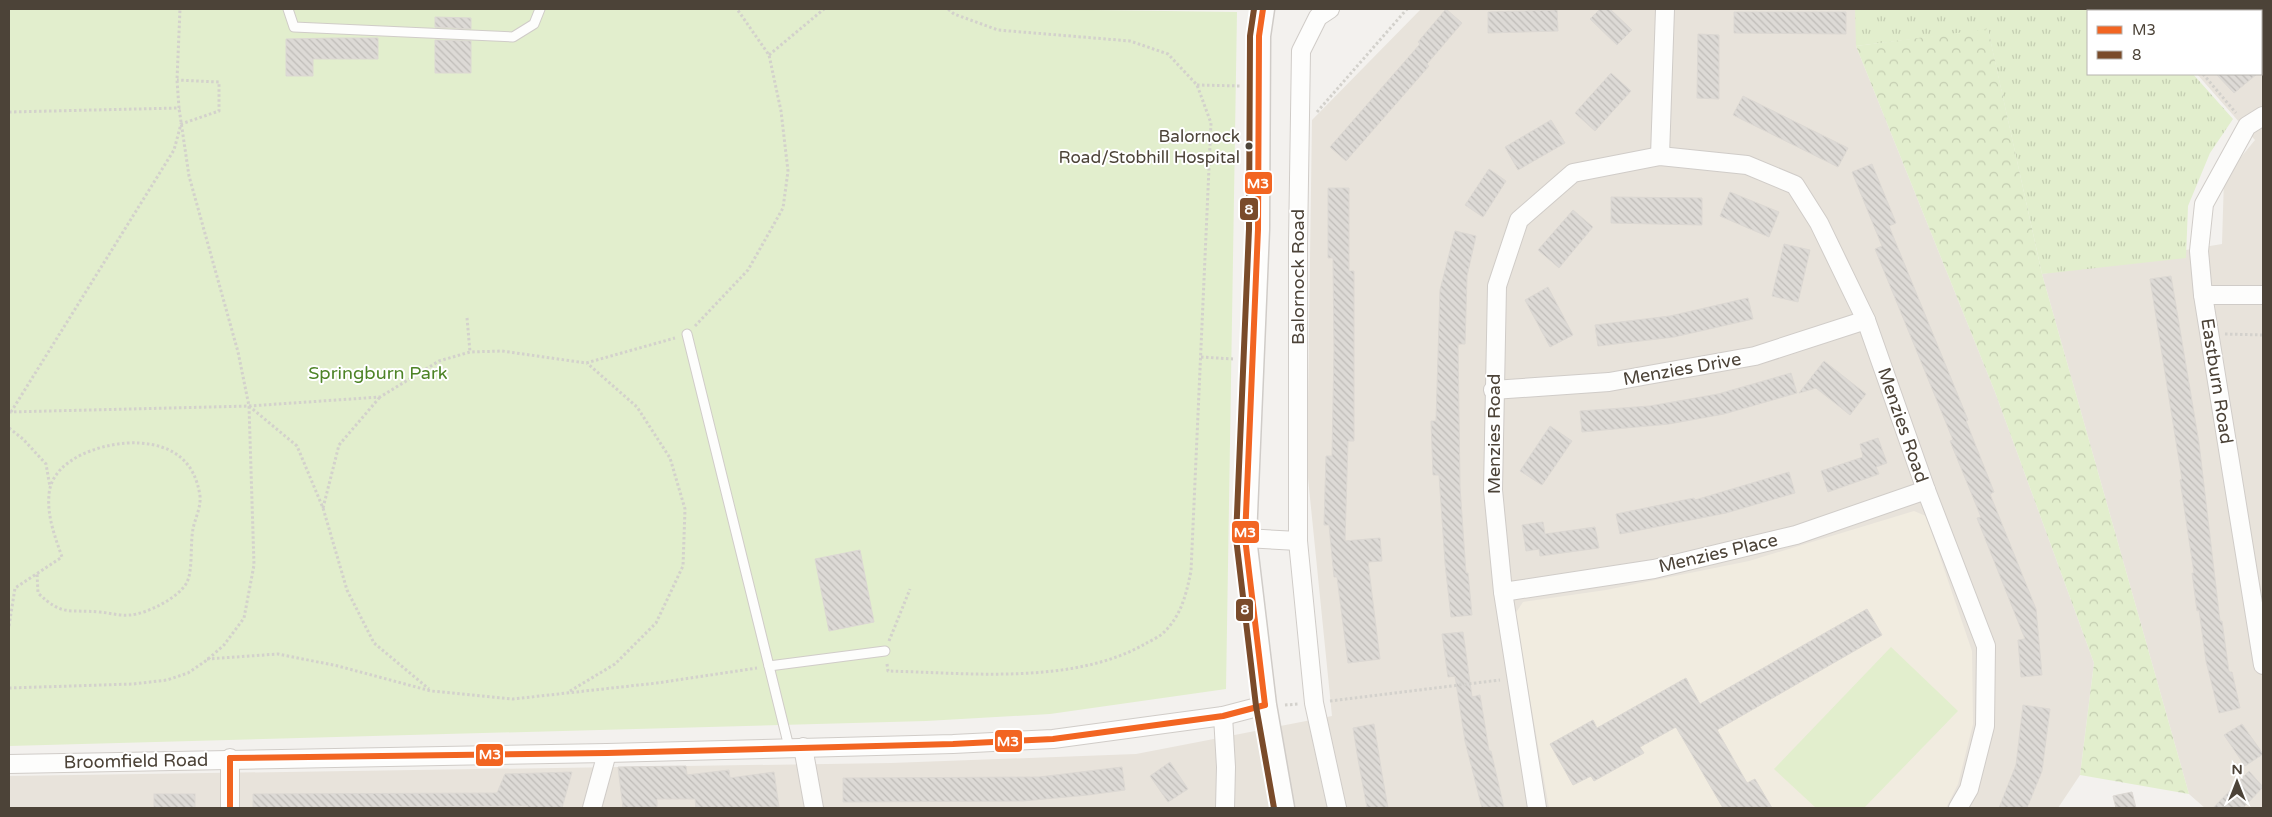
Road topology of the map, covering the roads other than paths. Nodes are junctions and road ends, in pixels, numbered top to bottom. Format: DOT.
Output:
graph roads {
  1 [pos="288,9"];
  2 [pos="540,9"];
  3 [pos="1263,9"];
  4 [pos="1665,9"];
  5 [pos="1324,13"];
  6 [pos="2263,116"];
  7 [pos="1660,156"];
  8 [pos="2203,295"];
  9 [pos="2263,295"];
  10 [pos="1866,320"];
  11 [pos="687,334"];
  12 [pos="1493,390"];
  13 [pos="1926,490"];
  14 [pos="1245,538"];
  15 [pos="1298,541"];
  16 [pos="1503,592"];
  17 [pos="885,651"];
  18 [pos="769,666"];
  19 [pos="2263,666"];
  20 [pos="1277,702"];
  21 [pos="1222,716"];
  22 [pos="796,747"];
  23 [pos="607,753"];
  24 [pos="230,758"];
  25 [pos="9,764"];
  26 [pos="230,808"];
  27 [pos="592,808"];
  28 [pos="814,808"];
  29 [pos="1225,808"];
  30 [pos="1283,808"];
  31 [pos="1337,808"];
  32 [pos="1537,808"];
  33 [pos="1958,808"];
  1 -- 2 [label="lane"];
  3 -- 14 [label="street"];
  4 -- 7 [label="street"];
  5 -- 15 [label="street, Balornock Road"];
  6 -- 8 [label="street, Eastburn Road"];
  7 -- 10 [label="street, Menzies Road"];
  7 -- 12 [label="street, Menzies Road"];
  8 -- 9 [label="street"];
  8 -- 19 [label="street, Eastburn Road"];
  10 -- 12 [label="street, Menzies Drive"];
  10 -- 13 [label="street, Menzies Road"];
  11 -- 18 [label="lane"];
  12 -- 16 [label="street, Menzies Road"];
  13 -- 16 [label="street, Menzies Place"];
  13 -- 33 [label="street, Menzies Road"];
  14 -- 15 [label="street"];
  14 -- 20 [label="street"];
  15 -- 31 [label="street, Balornock Road"];
  16 -- 32 [label="street, Menzies Road"];
  17 -- 18 [label="lane"];
  18 -- 22 [label="lane"];
  20 -- 21 [label="street, Broomfield Road"];
  20 -- 30 [label="street"];
  21 -- 22 [label="street, Broomfield Road"];
  21 -- 29 [label="street"];
  22 -- 23 [label="street, Broomfield Road"];
  22 -- 28 [label="street"];
  23 -- 24 [label="street, Broomfield Road"];
  23 -- 27 [label="street"];
  24 -- 25 [label="street, Broomfield Road"];
  24 -- 26 [label="street"];
}
